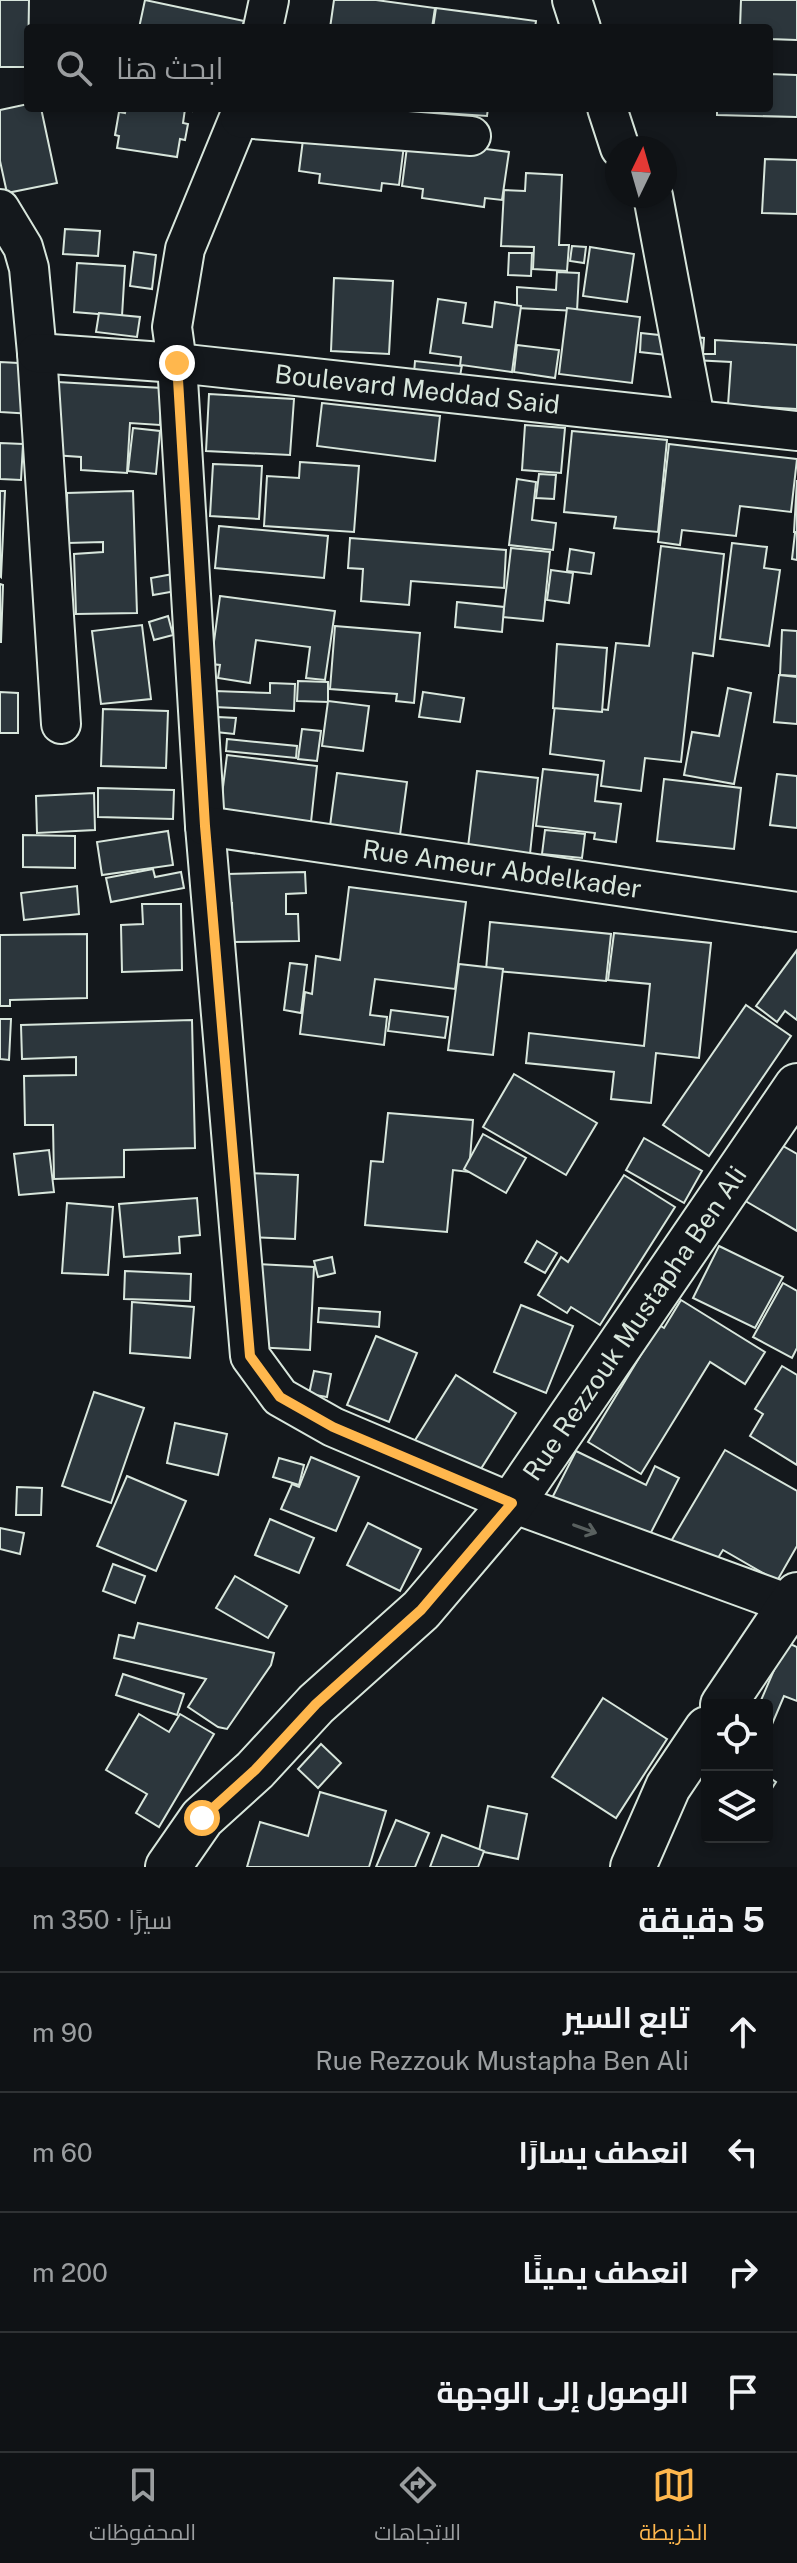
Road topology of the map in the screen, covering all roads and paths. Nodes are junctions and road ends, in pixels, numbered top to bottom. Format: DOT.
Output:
graph roads {
  1 [pos="269,0"];
  2 [pos="572,0"];
  3 [pos="600,0"];
  4 [pos="264,24"];
  5 [pos="580,24"];
  6 [pos="607,24"];
  7 [pos="608,112"];
  8 [pos="634,112"];
  9 [pos="242,113"];
  10 [pos="471,136"];
  11 [pos="616,136"];
  12 [pos="641,136"];
  13 [pos="654,208"];
  14 [pos="0,209"];
  15 [pos="37,353"];
  16 [pos="177,363"];
  17 [pos="695,419"];
  18 [pos="797,431"];
  19 [pos="61,724"];
  20 [pos="205,826"];
  21 [pos="797,912"];
  22 [pos="797,1086"];
  23 [pos="512,1503"];
  24 [pos="795,1602"];
  25 [pos="727,1699"];
  26 [pos="701,1738"];
  27 [pos="168,1867"];
  28 [pos="633,1867"];
  1 -- 4 [label="street"];
  2 -- 5 [label="street"];
  3 -- 6 [label="street"];
  7 -- 11 [label="street"];
  8 -- 12 [label="street"];
  9 -- 10 [label="street"];
  9 -- 16 [label="street"];
  13 -- 17 [label="street"];
  14 -- 15 [label="street"];
  15 -- 16 [label="street, Boulevard Meddad Said"];
  15 -- 19 [label="street"];
  16 -- 17 [label="street, Boulevard Meddad Said"];
  16 -- 20 [label="street"];
  17 -- 18 [label="street, Boulevard Meddad Said"];
  20 -- 21 [label="street, Rue Ameur Abdelkader"];
  20 -- 23 [label="street"];
  22 -- 23 [label="main road, Rue Rezzouk Mustapha Ben Ali"];
  23 -- 24 [label="street, one-way"];
  23 -- 27 [label="main road, Rue Rezzouk Mustapha Ben Ali"];
  24 -- 25 [label="main road"];
  26 -- 28 [label="main road"];
}
